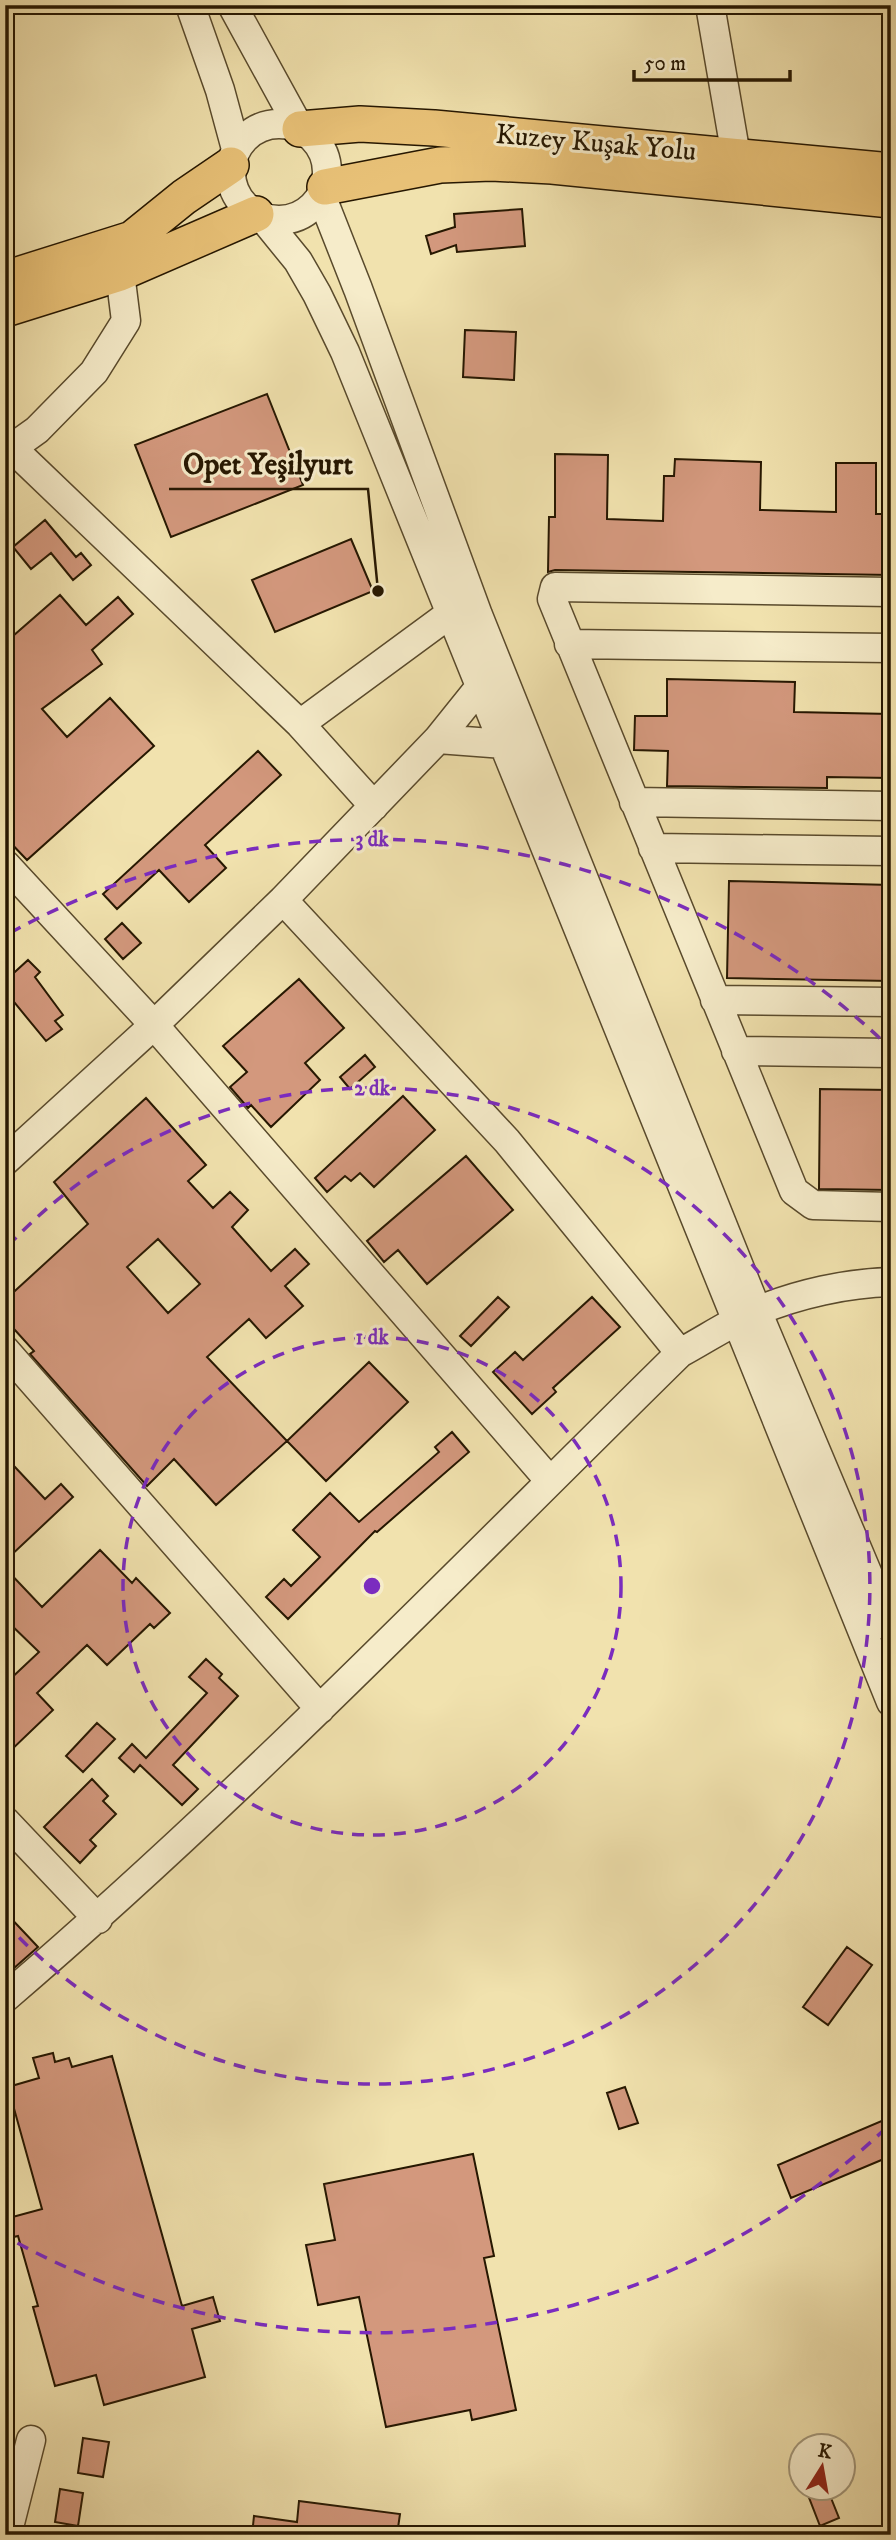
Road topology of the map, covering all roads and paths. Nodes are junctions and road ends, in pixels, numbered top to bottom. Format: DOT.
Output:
graph roads {
  1 [pos="190,5"];
  2 [pos="232,5"];
  3 [pos="710,5"];
  4 [pos="300,129"];
  5 [pos="736,156"];
  6 [pos="233,157"];
  7 [pos="891,171"];
  8 [pos="323,191"];
  9 [pos="891,200"];
  10 [pos="260,216"];
  11 [pos="120,273"];
  12 [pos="5,279"];
  13 [pos="5,310"];
  14 [pos="9,451"];
  15 [pos="891,592"];
  16 [pos="451,613"];
  17 [pos="569,644"];
  18 [pos="891,648"];
  19 [pos="489,676"];
  20 [pos="300,724"];
  21 [pos="514,738"];
  22 [pos="438,739"];
  23 [pos="634,802"];
  24 [pos="374,806"];
  25 [pos="891,806"];
  26 [pos="653,848"];
  27 [pos="891,851"];
  28 [pos="5,864"];
  29 [pos="283,900"];
  30 [pos="715,1000"];
  31 [pos="891,1002"];
  32 [pos="155,1025"];
  33 [pos="736,1051"];
  34 [pos="891,1053"];
  35 [pos="5,1161"];
  36 [pos="891,1207"];
  37 [pos="891,1282"];
  38 [pos="747,1317"];
  39 [pos="5,1350"];
  40 [pos="680,1353"];
  41 [pos="550,1481"];
  42 [pos="891,1629"];
  43 [pos="891,1702"];
  44 [pos="320,1709"];
  45 [pos="5,1821"];
  46 [pos="98,1919"];
  47 [pos="5,1998"];
  48 [pos="31,2440"];
  49 [pos="7,2535"];
  1 -- 6 [label="street"];
  2 -- 4 [label="street"];
  3 -- 5 [label="street"];
  4 -- 5 [label="main road, Kuzey Kuşak Yolu"];
  4 -- 6 [label="street"];
  4 -- 8 [label="street"];
  5 -- 7 [label="main road, Kuzey Kuşak Yolu"];
  6 -- 10 [label="street"];
  6 -- 12 [label="main road"];
  8 -- 9 [label="main road, Kuzey Kuşak Yolu"];
  8 -- 10 [label="street"];
  8 -- 19 [label="street"];
  10 -- 11 [label="main road"];
  10 -- 16 [label="street"];
  11 -- 13 [label="main road"];
  11 -- 14 [label="street"];
  14 -- 20 [label="street"];
  15 -- 17 [label="street"];
  16 -- 19 [label="street"];
  16 -- 20 [label="street"];
  17 -- 18 [label="street"];
  17 -- 23 [label="street"];
  19 -- 21 [label="street"];
  19 -- 22 [label="street"];
  20 -- 24 [label="street"];
  21 -- 22 [label="street"];
  21 -- 38 [label="street"];
  22 -- 24 [label="street"];
  23 -- 25 [label="street"];
  23 -- 26 [label="street"];
  24 -- 29 [label="street"];
  26 -- 27 [label="street"];
  26 -- 30 [label="street"];
  28 -- 32 [label="street"];
  29 -- 32 [label="street"];
  29 -- 40 [label="street"];
  30 -- 31 [label="street"];
  30 -- 33 [label="street"];
  32 -- 35 [label="street"];
  32 -- 41 [label="street"];
  33 -- 34 [label="street"];
  33 -- 36 [label="street"];
  37 -- 38 [label="street"];
  38 -- 40 [label="street"];
  38 -- 42 [label="street"];
  38 -- 43 [label="street"];
  39 -- 44 [label="street"];
  40 -- 41 [label="street"];
  41 -- 44 [label="street"];
  44 -- 46 [label="street"];
  45 -- 46 [label="street"];
  46 -- 47 [label="street"];
  48 -- 49 [label="street"];
}
